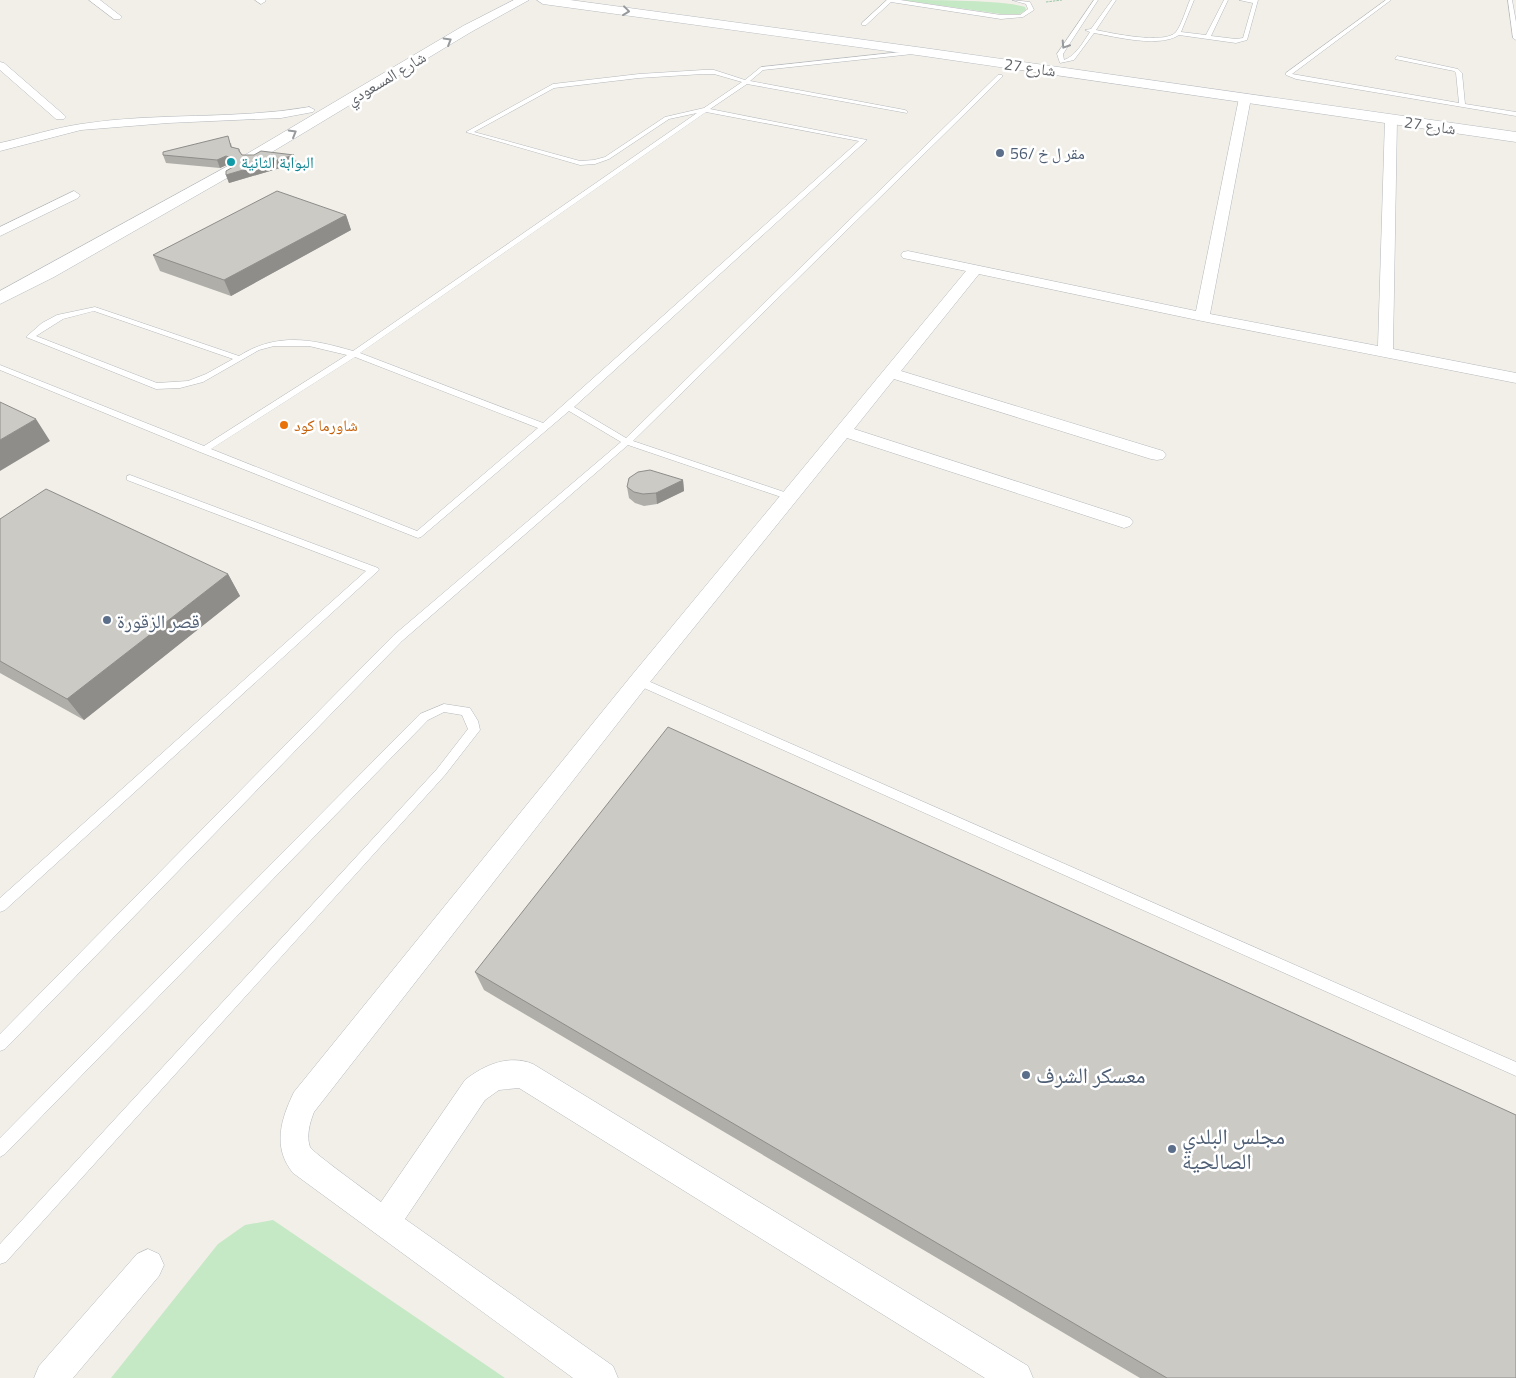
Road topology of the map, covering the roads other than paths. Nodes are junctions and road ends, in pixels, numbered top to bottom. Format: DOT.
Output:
graph roads {
  1 [pos="94,0"];
  2 [pos="523,0"];
  3 [pos="543,0"];
  4 [pos="629,0"];
  5 [pos="890,0"];
  6 [pos="1014,0"];
  7 [pos="1096,0"];
  8 [pos="1114,0"];
  9 [pos="1192,0"];
  10 [pos="1226,0"];
  11 [pos="1241,0"];
  12 [pos="1389,0"];
  13 [pos="1510,0"];
  14 [pos="640,1"];
  15 [pos="1255,1"];
  16 [pos="484,5"];
  17 [pos="117,17"];
  18 [pos="864,24"];
  19 [pos="1076,28"];
  20 [pos="1093,31"];
  21 [pos="1178,33"];
  22 [pos="1208,37"];
  23 [pos="1516,38"];
  24 [pos="924,52"];
  25 [pos="1397,58"];
  26 [pos="0,65"];
  27 [pos="1060,67"];
  28 [pos="1000,76"];
  29 [pos="746,82"];
  30 [pos="1174,83"];
  31 [pos="1245,98"];
  32 [pos="1462,105"];
  33 [pos="310,110"];
  34 [pos="704,110"];
  35 [pos="905,112"];
  36 [pos="1516,114"];
  37 [pos="60,116"];
  38 [pos="1391,119"];
  39 [pos="151,122"];
  40 [pos="282,126"];
  41 [pos="1516,128"];
  42 [pos="1516,137"];
  43 [pos="0,147"];
  44 [pos="210,167"];
  45 [pos="228,171"];
  46 [pos="74,195"];
  47 [pos="0,232"];
  48 [pos="908,255"];
  49 [pos="975,270"];
  50 [pos="0,282"];
  51 [pos="0,298"];
  52 [pos="1202,316"];
  53 [pos="1385,353"];
  54 [pos="354,354"];
  55 [pos="240,359"];
  56 [pos="0,367"];
  57 [pos="891,373"];
  58 [pos="1516,378"];
  59 [pos="568,407"];
  60 [pos="545,427"];
  61 [pos="844,431"];
  62 [pos="627,442"];
  63 [pos="203,450"];
  64 [pos="1157,455"];
  65 [pos="130,478"];
  66 [pos="790,497"];
  67 [pos="1124,522"];
  68 [pos="639,681"];
  69 [pos="0,906"];
  70 [pos="0,1044"];
  71 [pos="1516,1069"];
  72 [pos="0,1149"];
  73 [pos="385,1224"];
  74 [pos="0,1256"];
  75 [pos="148,1265"];
  76 [pos="50,1378"];
  77 [pos="602,1378"];
  78 [pos="1016,1378"];
  1 -- 17 [label="street"];
  40 -- 2 [label="main road, شارع المسعودي, one-way"];
  3 -- 24 [label="main road, شارع 27, one-way"];
  4 -- 14 [label="main road, شارع 27"];
  5 -- 6 [label="lane"];
  5 -- 18 [label="lane"];
  7 -- 19 [label="lane"];
  8 -- 20 [label="lane"];
  9 -- 21 [label="lane"];
  10 -- 22 [label="lane"];
  11 -- 15 [label="lane"];
  12 -- 32 [label="lane"];
  13 -- 23 [label="lane"];
  14 -- 27 [label="main road, شارع 27"];
  15 -- 22 [label="lane"];
  16 -- 33 [label="main road, شارع المسعودي"];
  19 -- 20 [label="lane"];
  19 -- 27 [label="lane, one-way"];
  20 -- 21 [label="lane"];
  20 -- 27 [label="lane"];
  21 -- 22 [label="lane"];
  24 -- 27 [label="main road, شارع 27"];
  24 -- 29 [label="lane"];
  25 -- 32 [label="lane"];
  26 -- 37 [label="street"];
  27 -- 30 [label="main road, شارع 27"];
  28 -- 62 [label="lane"];
  29 -- 34 [label="lane"];
  29 -- 34 [label="lane"];
  29 -- 35 [label="lane"];
  30 -- 31 [label="main road, شارع 27"];
  30 -- 41 [label="main road, شارع 27"];
  31 -- 38 [label="main road, شارع 27"];
  31 -- 52 [label="street"];
  32 -- 36 [label="lane"];
  33 -- 39 [label="street"];
  33 -- 40 [label="main road, شارع المسعودي"];
  34 -- 54 [label="lane"];
  34 -- 59 [label="lane"];
  38 -- 42 [label="main road, شارع 27"];
  38 -- 53 [label="street"];
  39 -- 40 [label="street"];
  39 -- 43 [label="street"];
  44 -- 50 [label="main road"];
  45 -- 51 [label="main road"];
  46 -- 47 [label="street"];
  48 -- 49 [label="street"];
  49 -- 52 [label="street"];
  49 -- 57 [label="street"];
  52 -- 53 [label="street"];
  53 -- 58 [label="street"];
  54 -- 55 [label="lane"];
  54 -- 60 [label="lane"];
  54 -- 63 [label="lane"];
  55 -- 55 [label="lane"];
  56 -- 63 [label="lane"];
  57 -- 61 [label="street"];
  57 -- 64 [label="street"];
  59 -- 60 [label="lane"];
  59 -- 62 [label="lane"];
  60 -- 63 [label="lane"];
  61 -- 66 [label="street"];
  61 -- 67 [label="street"];
  62 -- 66 [label="lane"];
  62 -- 70 [label="lane"];
  65 -- 69 [label="lane"];
  66 -- 68 [label="street"];
  68 -- 71 [label="lane"];
  68 -- 73 [label="street"];
  72 -- 74 [label="lane"];
  73 -- 77 [label="street"];
  73 -- 78 [label="street"];
  75 -- 76 [label="street"];
}
